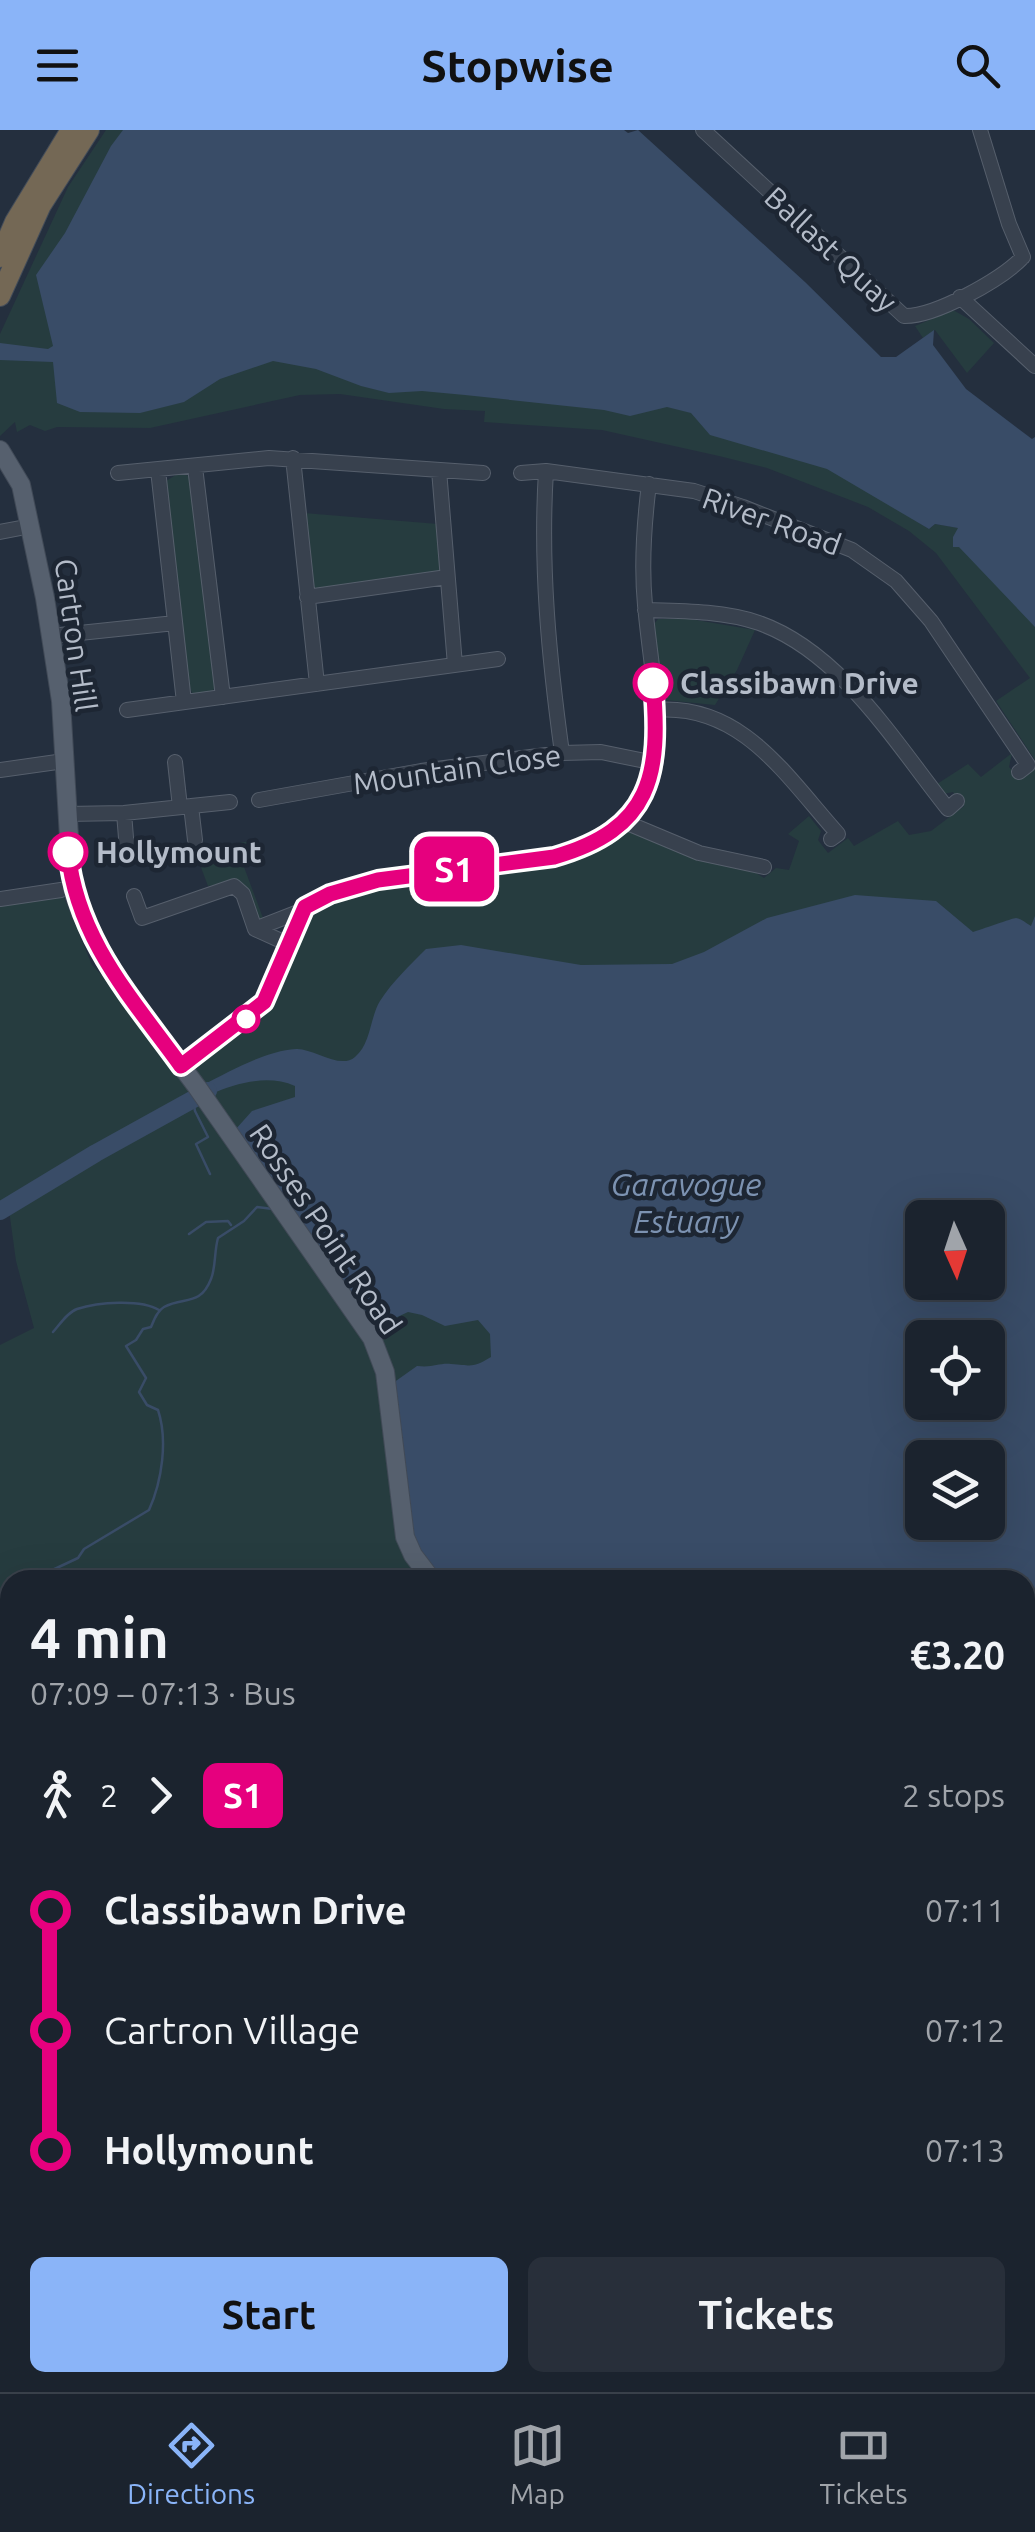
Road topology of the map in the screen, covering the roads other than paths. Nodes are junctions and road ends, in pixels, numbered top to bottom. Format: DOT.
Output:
graph roads {
  1 [pos="71,130"];
  2 [pos="89,130"];
  3 [pos="703,130"];
  4 [pos="980,130"];
  5 [pos="8,228"];
  6 [pos="1029,256"];
  7 [pos="4,273"];
  8 [pos="960,296"];
  9 [pos="1035,366"];
  10 [pos="2,456"];
  11 [pos="293,458"];
  12 [pos="195,467"];
  13 [pos="158,470"];
  14 [pos="440,470"];
  15 [pos="546,471"];
  16 [pos="118,473"];
  17 [pos="483,473"];
  18 [pos="521,474"];
  19 [pos="649,484"];
  20 [pos="31,526"];
  21 [pos="0,532"];
  22 [pos="447,577"];
  23 [pos="307,597"];
  24 [pos="645,610"];
  25 [pos="175,623"];
  26 [pos="51,636"];
  27 [pos="498,659"];
  28 [pos="455,665"];
  29 [pos="317,684"];
  30 [pos="223,696"];
  31 [pos="184,702"];
  32 [pos="127,710"];
  33 [pos="655,710"];
  34 [pos="562,752"];
  35 [pos="64,762"];
  36 [pos="175,762"];
  37 [pos="655,763"];
  38 [pos="0,770"];
  39 [pos="1019,772"];
  40 [pos="259,800"];
  41 [pos="957,801"];
  42 [pos="230,802"];
  43 [pos="185,807"];
  44 [pos="124,813"];
  45 [pos="67,814"];
  46 [pos="626,822"];
  47 [pos="831,839"];
  48 [pos="195,840"];
  49 [pos="127,850"];
  50 [pos="764,866"];
  51 [pos="61,890"];
  52 [pos="134,896"];
  53 [pos="0,899"];
  54 [pos="301,911"];
  55 [pos="256,929"];
  56 [pos="288,944"];
  57 [pos="181,1066"];
  58 [pos="197,1087"];
  59 [pos="424,1570"];
  1 -- 5 [label="highway"];
  2 -- 7 [label="highway"];
  3 -- 8 [label="street, Ballast Quay"];
  4 -- 6 [label="street"];
  5 -- 7 [label="highway"];
  6 -- 8 [label="street, Ballast Quay"];
  8 -- 9 [label="street"];
  10 -- 20 [label="main road, Cartron Hill"];
  11 -- 12 [label="street"];
  11 -- 14 [label="street"];
  11 -- 23 [label="street"];
  12 -- 13 [label="street"];
  12 -- 30 [label="street"];
  13 -- 16 [label="street"];
  13 -- 25 [label="street"];
  14 -- 17 [label="street"];
  14 -- 22 [label="street"];
  15 -- 18 [label="street, River Road"];
  15 -- 19 [label="street, River Road"];
  15 -- 34 [label="street"];
  19 -- 24 [label="street"];
  19 -- 39 [label="street, River Road"];
  20 -- 21 [label="street"];
  20 -- 26 [label="main road, Cartron Hill"];
  22 -- 23 [label="street"];
  22 -- 28 [label="street"];
  23 -- 29 [label="street"];
  24 -- 33 [label="street"];
  24 -- 41 [label="street"];
  25 -- 26 [label="street"];
  25 -- 31 [label="street"];
  26 -- 35 [label="main road, Cartron Hill"];
  27 -- 28 [label="street"];
  28 -- 29 [label="street"];
  29 -- 30 [label="street"];
  30 -- 31 [label="street"];
  31 -- 32 [label="street"];
  33 -- 37 [label="street"];
  33 -- 47 [label="street"];
  34 -- 37 [label="street, Mountain Close"];
  34 -- 40 [label="street, Mountain Close"];
  35 -- 38 [label="street"];
  35 -- 45 [label="main road, Cartron Hill"];
  36 -- 43 [label="street"];
  37 -- 46 [label="street"];
  42 -- 43 [label="street"];
  43 -- 44 [label="street"];
  43 -- 48 [label="street"];
  44 -- 45 [label="street"];
  44 -- 49 [label="street"];
  45 -- 57 [label="main road, Cartron Hill"];
  46 -- 50 [label="street"];
  46 -- 54 [label="street"];
  51 -- 53 [label="street"];
  52 -- 55 [label="street"];
  54 -- 55 [label="street"];
  54 -- 56 [label="street"];
  55 -- 56 [label="street"];
  56 -- 57 [label="street"];
  57 -- 58 [label="main road, Cartron Hill"];
  58 -- 59 [label="main road, Rosses Point Road"];
}
